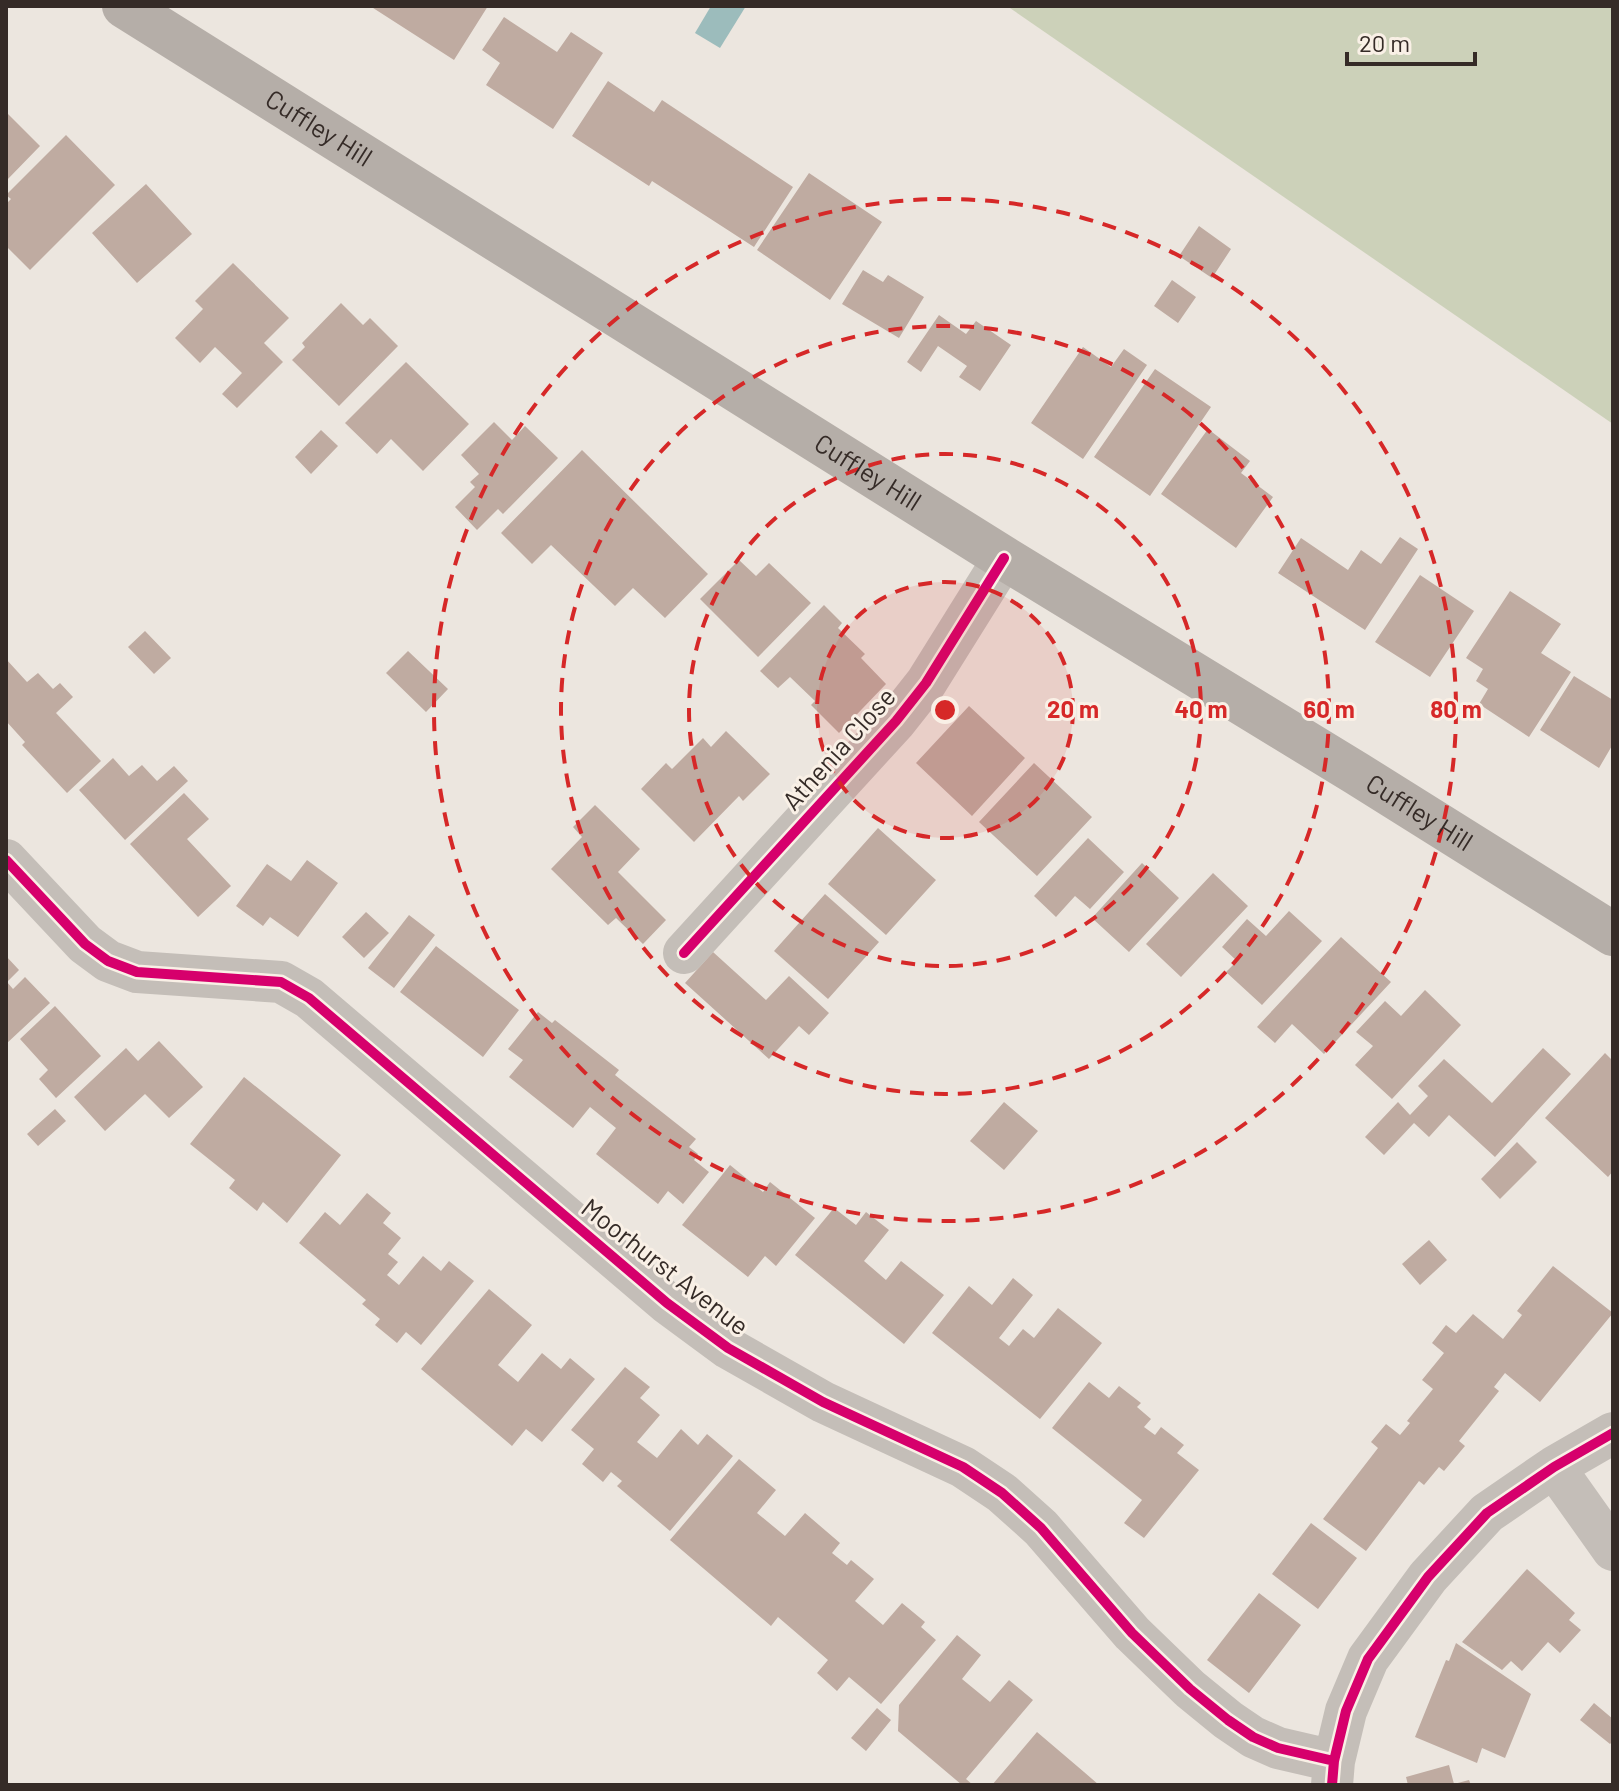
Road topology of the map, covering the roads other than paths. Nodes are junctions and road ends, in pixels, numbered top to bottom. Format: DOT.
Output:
graph roads {
  1 [pos="124,6"];
  2 [pos="1004,558"];
  3 [pos="6,860"];
  4 [pos="1613,934"];
  5 [pos="684,953"];
  6 [pos="1613,1433"];
  7 [pos="1554,1467"];
  8 [pos="1613,1550"];
  9 [pos="1333,1773"];
  1 -- 2 [label="main road, Cuffley Hill"];
  2 -- 4 [label="main road, Cuffley Hill"];
  2 -- 5 [label="street, Athenia Close"];
  3 -- 9 [label="street, Moorhurst Avenue"];
  6 -- 7 [label="street"];
  7 -- 8 [label="street"];
  7 -- 9 [label="street"];
}
